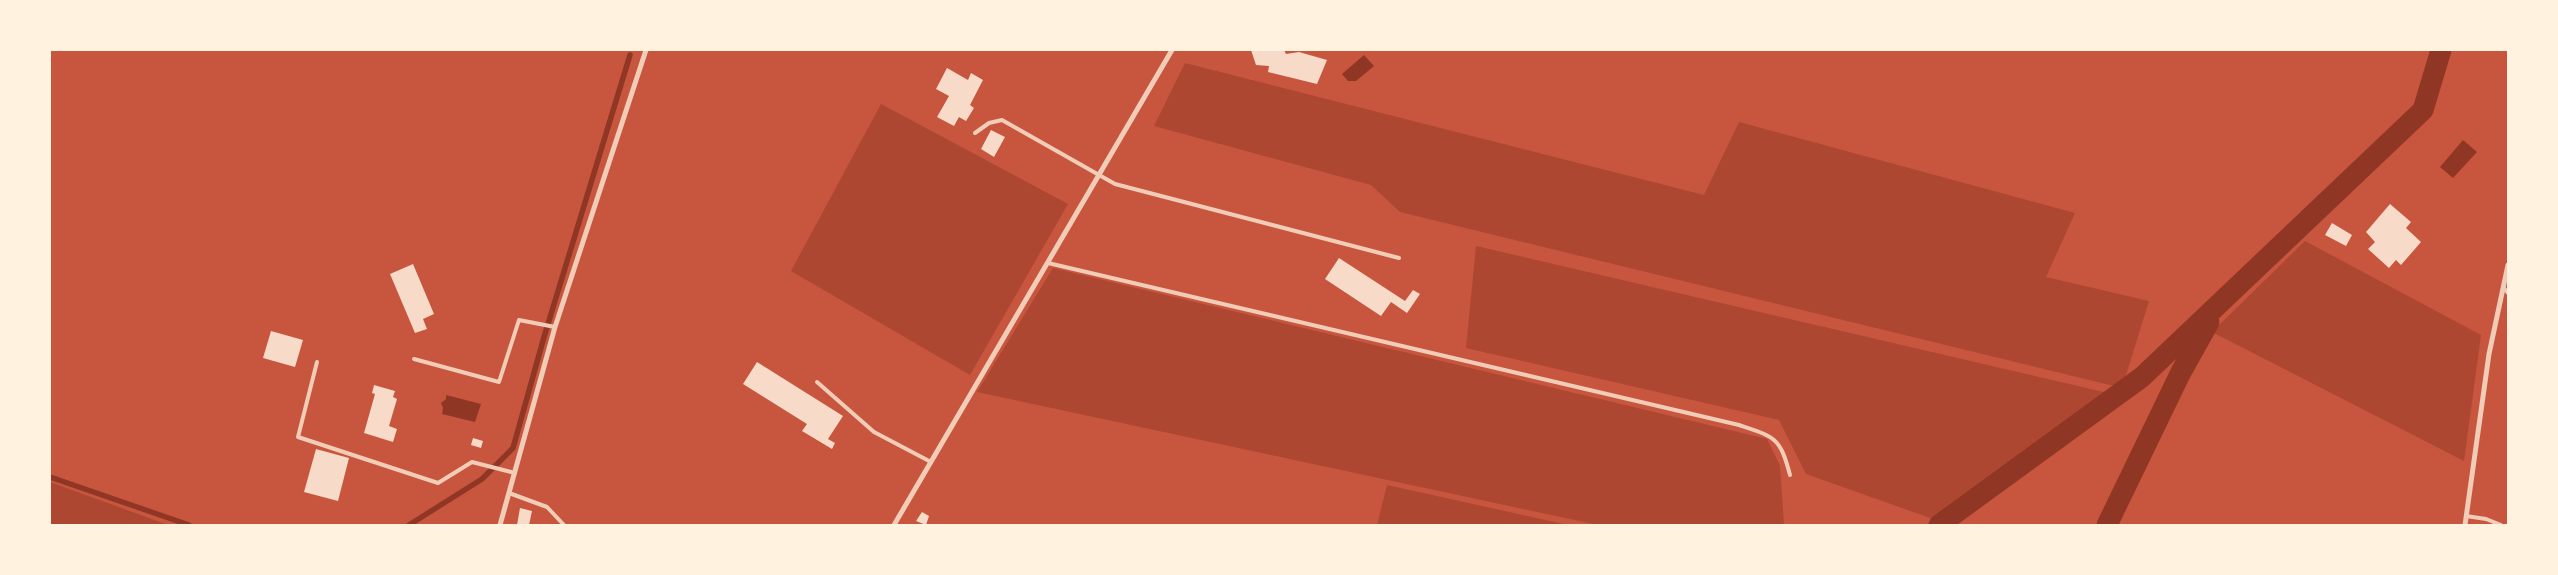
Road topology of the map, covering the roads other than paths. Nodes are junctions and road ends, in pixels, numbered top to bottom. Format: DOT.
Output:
graph roads {
  1 [pos="646,50"];
  2 [pos="1172,50"];
  3 [pos="975,133"];
  4 [pos="1099,175"];
  5 [pos="1399,258"];
  6 [pos="1048,263"];
  7 [pos="2508,265"];
  8 [pos="2503,287"];
  9 [pos="2508,293"];
  10 [pos="555,327"];
  11 [pos="414,359"];
  12 [pos="317,362"];
  13 [pos="818,382"];
  14 [pos="931,462"];
  15 [pos="515,473"];
  16 [pos="1790,475"];
  17 [pos="509,493"];
  18 [pos="2466,516"];
  19 [pos="500,525"];
  20 [pos="564,525"];
  21 [pos="894,525"];
  22 [pos="2465,525"];
  23 [pos="2500,525"];
  1 -- 10 [label="street"];
  2 -- 4 [label="street"];
  3 -- 4 [label="lane"];
  4 -- 5 [label="lane"];
  4 -- 6 [label="street"];
  6 -- 14 [label="street"];
  6 -- 16 [label="lane"];
  7 -- 8 [label="street"];
  8 -- 9 [label="lane"];
  8 -- 18 [label="street"];
  10 -- 11 [label="lane"];
  10 -- 15 [label="street"];
  12 -- 15 [label="lane"];
  13 -- 14 [label="lane"];
  14 -- 21 [label="street"];
  15 -- 17 [label="street"];
  17 -- 19 [label="street"];
  17 -- 20 [label="lane"];
  18 -- 22 [label="street"];
  18 -- 23 [label="lane"];
}
